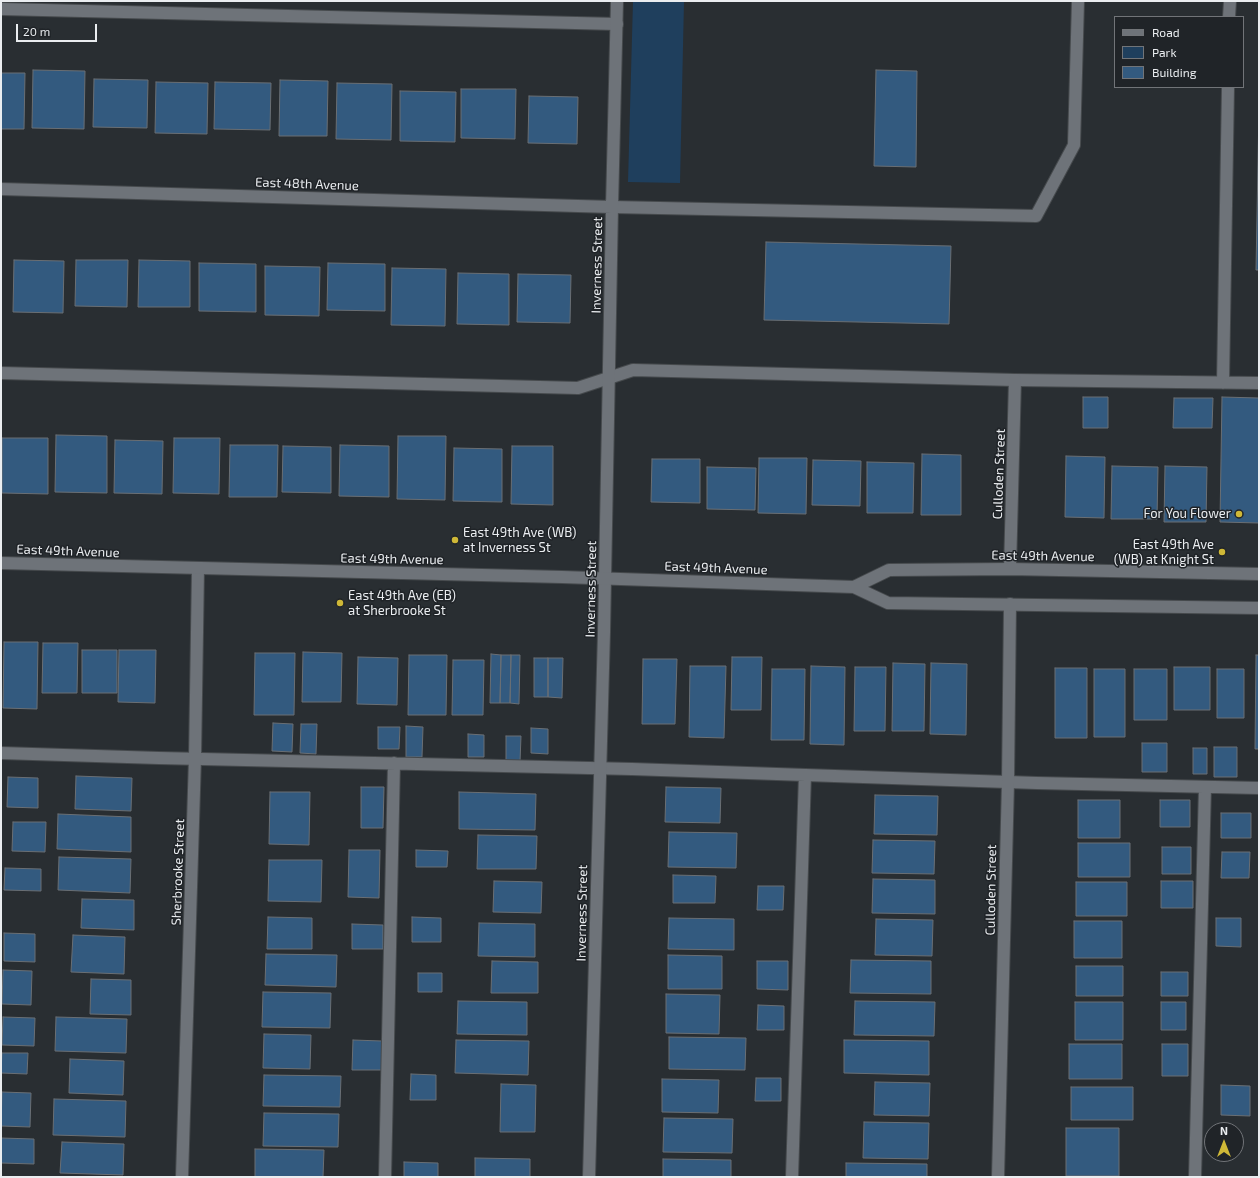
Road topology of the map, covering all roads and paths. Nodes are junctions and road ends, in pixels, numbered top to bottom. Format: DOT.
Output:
graph roads {
  1 [pos="617,1"];
  2 [pos="1078,1"];
  3 [pos="1230,1"];
  4 [pos="1,9"];
  5 [pos="1229,16"];
  6 [pos="617,24"];
  7 [pos="1228,88"];
  8 [pos="1,189"];
  9 [pos="612,207"];
  10 [pos="1,373"];
  11 [pos="609,378"];
  12 [pos="1015,380"];
  13 [pos="1223,383"];
  14 [pos="1259,383"];
  15 [pos="1,563"];
  16 [pos="198,568"];
  17 [pos="1010,569"];
  18 [pos="1259,574"];
  19 [pos="605,578"];
  20 [pos="854,587"];
  21 [pos="1010,604"];
  22 [pos="1259,608"];
  23 [pos="1,753"];
  24 [pos="195,758"];
  25 [pos="394,763"];
  26 [pos="600,768"];
  27 [pos="805,775"];
  28 [pos="1008,782"];
  29 [pos="1205,787"];
  30 [pos="1259,788"];
  31 [pos="182,1177"];
  32 [pos="384,1177"];
  33 [pos="589,1177"];
  34 [pos="792,1177"];
  35 [pos="998,1177"];
  36 [pos="1195,1177"];
  1 -- 6 [label="street, Inverness Street"];
  2 -- 9 [label="street, East 48th Avenue"];
  3 -- 5 [label="street"];
  4 -- 6 [label="street"];
  6 -- 9 [label="street, Inverness Street"];
  7 -- 13 [label="street"];
  8 -- 9 [label="street, East 48th Avenue"];
  9 -- 11 [label="street, Inverness Street"];
  10 -- 11 [label="street"];
  11 -- 12 [label="street"];
  11 -- 19 [label="street, Inverness Street"];
  12 -- 13 [label="street"];
  12 -- 17 [label="street, Culloden Street"];
  13 -- 14 [label="street"];
  15 -- 16 [label="street, East 49th Avenue"];
  16 -- 19 [label="street, East 49th Avenue"];
  16 -- 24 [label="street, Sherbrooke Street"];
  17 -- 18 [label="street, East 49th Avenue"];
  17 -- 20 [label="street, East 49th Avenue"];
  19 -- 20 [label="street, East 49th Avenue"];
  19 -- 26 [label="street, Inverness Street"];
  20 -- 21 [label="street, East 49th Avenue"];
  21 -- 22 [label="street, East 49th Avenue"];
  21 -- 28 [label="street, Culloden Street"];
  23 -- 24 [label="street"];
  24 -- 25 [label="street"];
  24 -- 31 [label="street, Sherbrooke Street"];
  25 -- 26 [label="street"];
  25 -- 32 [label="street"];
  26 -- 27 [label="street"];
  26 -- 33 [label="street, Inverness Street"];
  27 -- 28 [label="street"];
  27 -- 34 [label="street"];
  28 -- 29 [label="street"];
  28 -- 35 [label="street, Culloden Street"];
  29 -- 30 [label="street"];
  29 -- 36 [label="street"];
}
